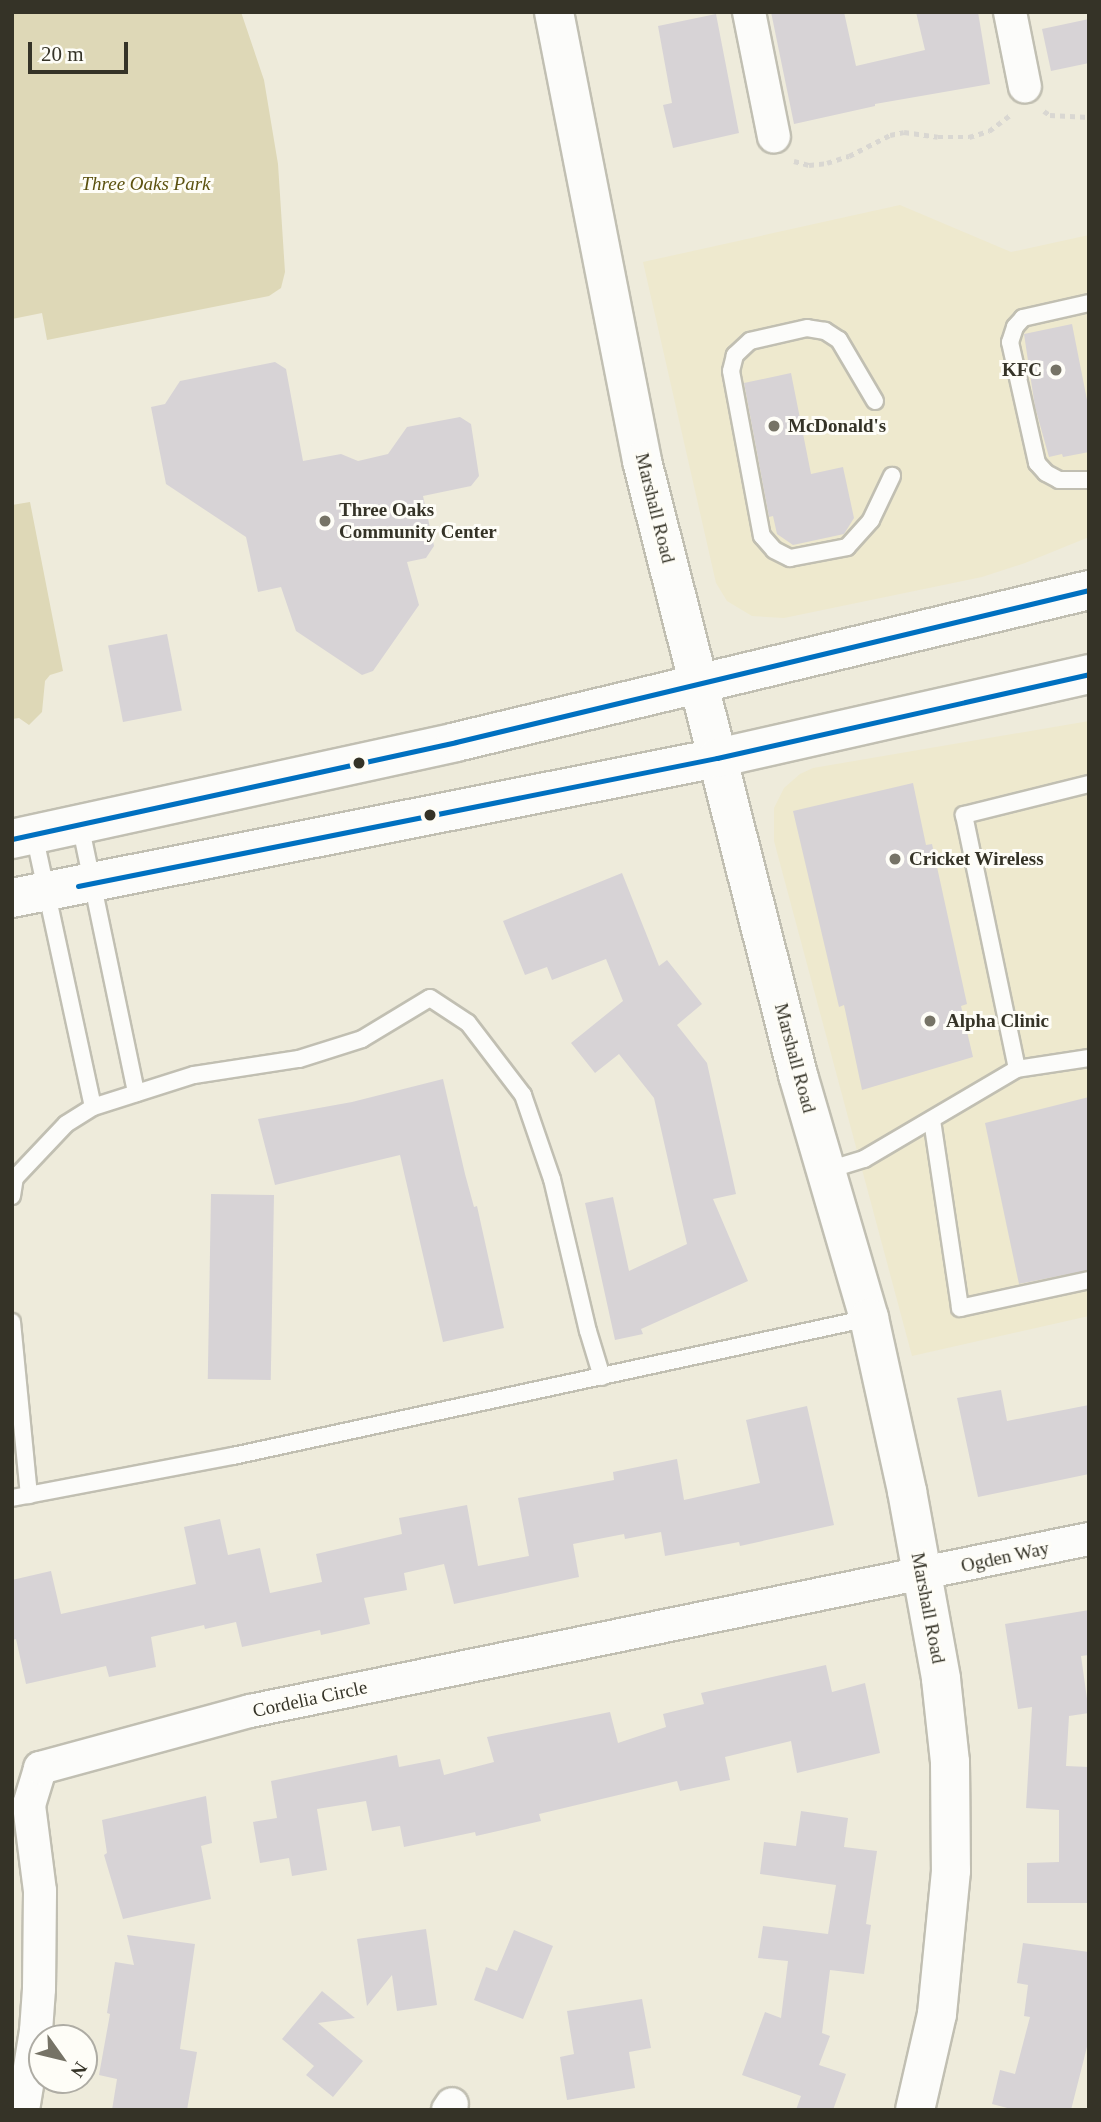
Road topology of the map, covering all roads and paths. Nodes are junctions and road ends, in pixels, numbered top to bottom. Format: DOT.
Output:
graph roads {
  1 [pos="554,12"];
  2 [pos="749,12"];
  3 [pos="1010,12"];
  4 [pos="1025,87"];
  5 [pos="1089,117"];
  6 [pos="774,137"];
  7 [pos="1089,303"];
  8 [pos="875,401"];
  9 [pos="892,476"];
  10 [pos="1089,480"];
  11 [pos="1089,590"];
  12 [pos="1089,674"];
  13 [pos="698,683"];
  14 [pos="717,758"];
  15 [pos="1089,784"];
  16 [pos="80,824"];
  17 [pos="23,836"];
  18 [pos="91,884"];
  19 [pos="29,895"];
  20 [pos="1089,1058"];
  21 [pos="1017,1069"];
  22 [pos="136,1093"];
  23 [pos="93,1107"];
  24 [pos="932,1121"];
  25 [pos="828,1170"];
  26 [pos="12,1196"];
  27 [pos="1089,1280"];
  28 [pos="869,1318"];
  29 [pos="12,1322"];
  30 [pos="602,1377"];
  31 [pos="29,1494"];
  32 [pos="12,1498"];
  33 [pos="1089,1539"];
  34 [pos="921,1574"];
  35 [pos="23,2110"];
  36 [pos="915,2110"];
  1 -- 13 [label="street, Marshall Road"];
  2 -- 6 [label="street"];
  3 -- 4 [label="street"];
  4 -- 5 [label="path"];
  4 -- 6 [label="path"];
  7 -- 10 [label="lane"];
  8 -- 9 [label="lane"];
  11 -- 13 [label="street"];
  12 -- 14 [label="street"];
  13 -- 14 [label="street, Marshall Road"];
  13 -- 16 [label="street"];
  14 -- 18 [label="street"];
  14 -- 25 [label="street, Marshall Road"];
  15 -- 21 [label="lane"];
  16 -- 17 [label="street"];
  16 -- 18 [label="lane"];
  17 -- 19 [label="lane"];
  18 -- 19 [label="street"];
  18 -- 22 [label="lane"];
  19 -- 23 [label="lane"];
  20 -- 21 [label="lane"];
  21 -- 24 [label="lane"];
  22 -- 23 [label="lane"];
  22 -- 30 [label="lane"];
  23 -- 26 [label="lane"];
  24 -- 25 [label="lane"];
  24 -- 27 [label="lane"];
  25 -- 28 [label="street, Marshall Road"];
  28 -- 30 [label="lane"];
  28 -- 34 [label="street, Marshall Road"];
  29 -- 31 [label="lane"];
  30 -- 31 [label="lane"];
  31 -- 32 [label="lane"];
  33 -- 34 [label="street, Ogden Way"];
  34 -- 35 [label="street, Cordelia Circle"];
  34 -- 36 [label="street, Marshall Road"];
}
